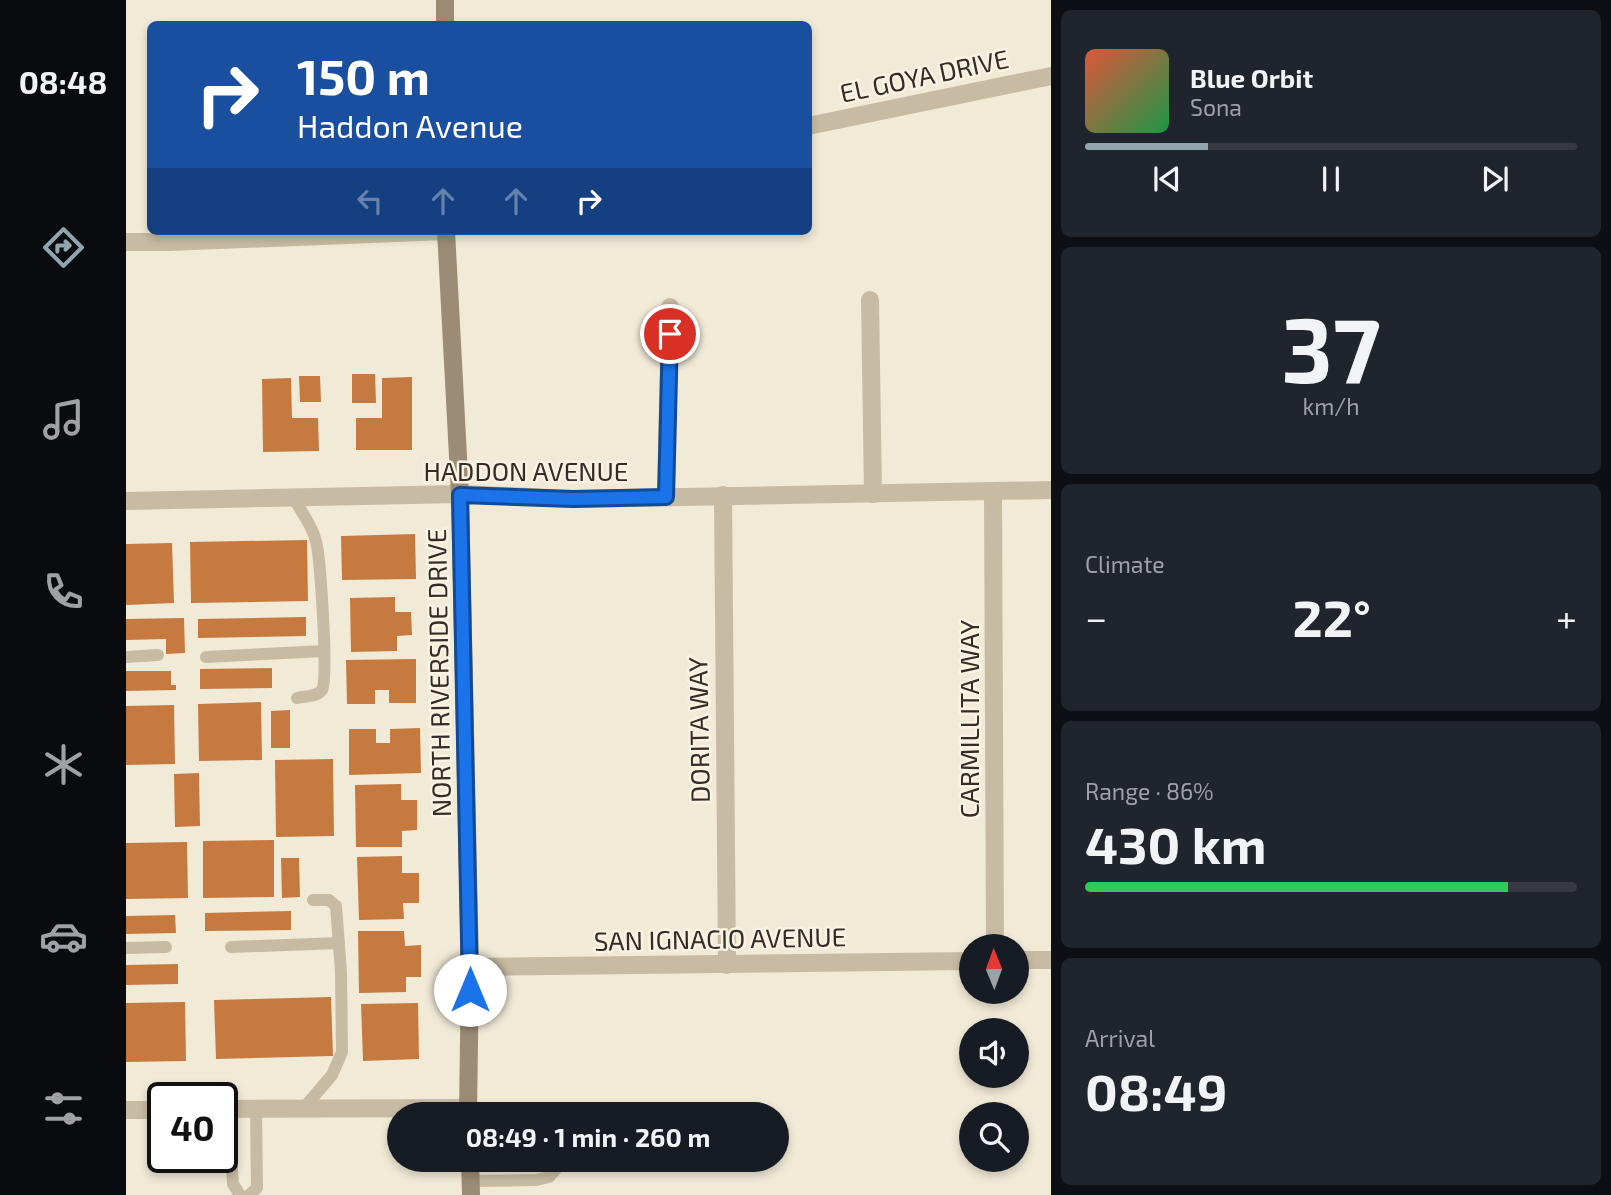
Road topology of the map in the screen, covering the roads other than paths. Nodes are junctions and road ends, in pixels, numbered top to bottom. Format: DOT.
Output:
graph roads {
  1 [pos="445,0"];
  2 [pos="445,21"];
  3 [pos="1051,76"];
  4 [pos="812,125"];
  5 [pos="346,235"];
  6 [pos="446,235"];
  7 [pos="126,242"];
  8 [pos="870,300"];
  9 [pos="670,307"];
  10 [pos="1051,490"];
  11 [pos="993,491"];
  12 [pos="873,494"];
  13 [pos="460,495"];
  14 [pos="723,495"];
  15 [pos="293,497"];
  16 [pos="666,497"];
  17 [pos="126,500"];
  18 [pos="324,650"];
  19 [pos="158,655"];
  20 [pos="126,657"];
  21 [pos="206,657"];
  22 [pos="297,698"];
  23 [pos="313,900"];
  24 [pos="995,934"];
  25 [pos="339,943"];
  26 [pos="166,947"];
  27 [pos="231,947"];
  28 [pos="126,948"];
  29 [pos="1029,960"];
  30 [pos="1051,960"];
  31 [pos="959,961"];
  32 [pos="727,965"];
  33 [pos="470,967"];
  34 [pos="468,1102"];
  35 [pos="238,1109"];
  36 [pos="256,1109"];
  37 [pos="303,1109"];
  38 [pos="126,1110"];
  39 [pos="147,1110"];
  40 [pos="387,1110"];
  41 [pos="553,1172"];
  42 [pos="232,1173"];
  43 [pos="471,1188"];
  44 [pos="240,1195"];
  45 [pos="249,1195"];
  1 -- 2 [label="street"];
  3 -- 4 [label="street, EL GOYA DRIVE"];
  5 -- 7 [label="street"];
  6 -- 13 [label="street, NORTH RIVERSIDE DRIVE"];
  8 -- 12 [label="street"];
  9 -- 16 [label="street"];
  10 -- 11 [label="street, HADDON AVENUE"];
  11 -- 12 [label="street, HADDON AVENUE"];
  11 -- 24 [label="street, CARMILLITA WAY"];
  12 -- 14 [label="street, HADDON AVENUE"];
  13 -- 15 [label="street, HADDON AVENUE"];
  13 -- 16 [label="street, HADDON AVENUE"];
  13 -- 33 [label="street, NORTH RIVERSIDE DRIVE"];
  14 -- 16 [label="street, HADDON AVENUE"];
  14 -- 32 [label="street, DORITA WAY"];
  15 -- 17 [label="street, HADDON AVENUE"];
  15 -- 18 [label="lane"];
  18 -- 21 [label="lane"];
  18 -- 22 [label="lane"];
  19 -- 20 [label="lane"];
  23 -- 25 [label="lane"];
  25 -- 27 [label="lane"];
  25 -- 37 [label="lane"];
  26 -- 28 [label="lane"];
  29 -- 30 [label="street"];
  31 -- 32 [label="street, SAN IGNACIO AVENUE"];
  32 -- 33 [label="street, SAN IGNACIO AVENUE"];
  33 -- 34 [label="street, NORTH RIVERSIDE DRIVE"];
  35 -- 36 [label="street"];
  36 -- 37 [label="street"];
  36 -- 45 [label="lane"];
  37 -- 40 [label="street"];
  38 -- 39 [label="street"];
  41 -- 43 [label="lane"];
  42 -- 44 [label="lane"];
}
